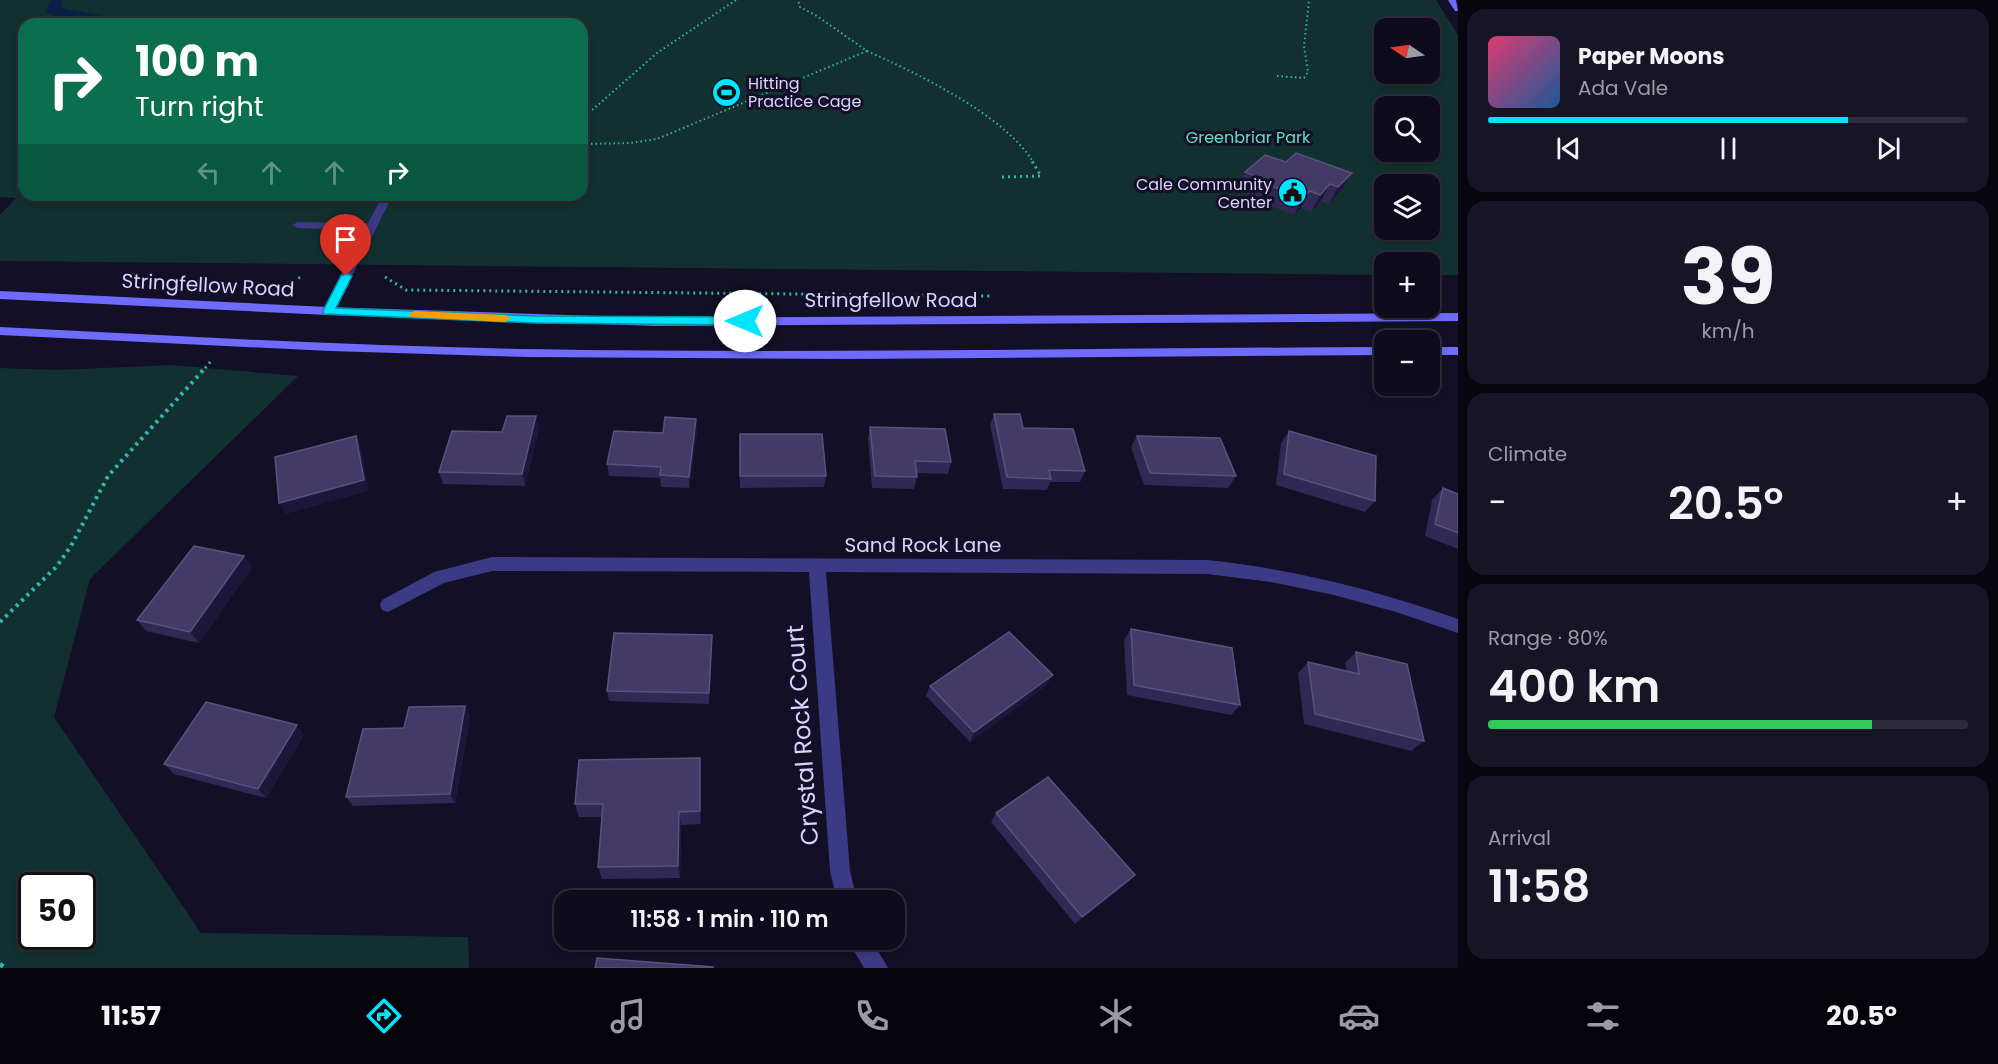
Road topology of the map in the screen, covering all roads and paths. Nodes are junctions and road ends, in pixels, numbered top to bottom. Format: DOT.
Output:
graph roads {
  1 [pos="736,0"];
  2 [pos="798,0"];
  3 [pos="1309,1"];
  4 [pos="867,51"];
  5 [pos="1277,76"];
  6 [pos="588,114"];
  7 [pos="588,144"];
  8 [pos="1002,177"];
  9 [pos="385,201"];
  10 [pos="298,225"];
  11 [pos="371,227"];
  12 [pos="385,277"];
  13 [pos="0,295"];
  14 [pos="997,296"];
  15 [pos="328,311"];
  16 [pos="1458,317"];
  17 [pos="0,331"];
  18 [pos="1374,351"];
  19 [pos="1440,351"];
  20 [pos="1458,351"];
  21 [pos="212,360"];
  22 [pos="817,565"];
  23 [pos="388,605"];
  24 [pos="0,622"];
  25 [pos="1458,626"];
  26 [pos="845,890"];
  27 [pos="865,950"];
  28 [pos="0,964"];
  29 [pos="6,968"];
  30 [pos="877,968"];
  1 -- 6 [label="path"];
  2 -- 4 [label="path"];
  3 -- 5 [label="path"];
  4 -- 7 [label="path"];
  4 -- 8 [label="path"];
  9 -- 11 [label="street"];
  10 -- 11 [label="street"];
  11 -- 15 [label="street"];
  12 -- 14 [label="path"];
  13 -- 15 [label="main road, Stringfellow Road"];
  15 -- 16 [label="main road, Stringfellow Road"];
  17 -- 18 [label="main road"];
  19 -- 20 [label="main road"];
  21 -- 24 [label="path"];
  22 -- 23 [label="street, Sand Rock Lane"];
  22 -- 25 [label="street, Sand Rock Lane"];
  22 -- 26 [label="street, Crystal Rock Court"];
  27 -- 30 [label="street"];
  28 -- 29 [label="path"];
}
